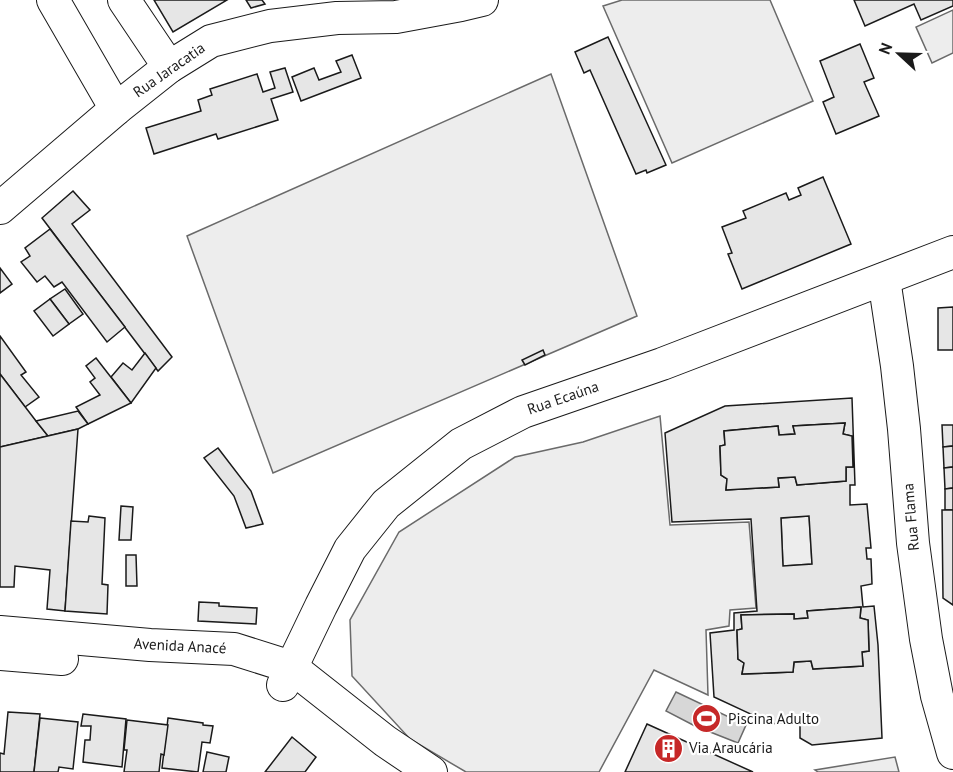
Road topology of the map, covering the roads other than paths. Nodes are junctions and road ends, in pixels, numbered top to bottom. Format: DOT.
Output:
graph roads {
  1 [pos="53,0"];
  2 [pos="124,0"];
  3 [pos="482,0"];
  4 [pos="169,67"];
  5 [pos="116,109"];
  6 [pos="0,208"];
  7 [pos="953,252"];
  8 [pos="884,279"];
  9 [pos="0,632"];
  10 [pos="940,635"];
  11 [pos="0,654"];
  12 [pos="178,657"];
  13 [pos="287,676"];
  14 [pos="953,753"];
  15 [pos="398,772"];
  16 [pos="431,772"];
  1 -- 5 [label="street"];
  2 -- 4 [label="street"];
  3 -- 4 [label="street, Rua Jaracatia"];
  4 -- 5 [label="street, Rua Jaracatia"];
  5 -- 6 [label="street, Rua Jaracatia"];
  7 -- 8 [label="street, Rua Ecaúna"];
  8 -- 10 [label="street, Rua Flama"];
  8 -- 13 [label="street, Rua Ecaúna"];
  9 -- 12 [label="street, Avenida Anacé"];
  10 -- 14 [label="street, Rua Flama"];
  11 -- 12 [label="street, Avenida Anacé"];
  12 -- 13 [label="street, Avenida Anacé"];
  13 -- 15 [label="street, Avenida Anacé"];
  13 -- 16 [label="street, Avenida Anacé"];
}
